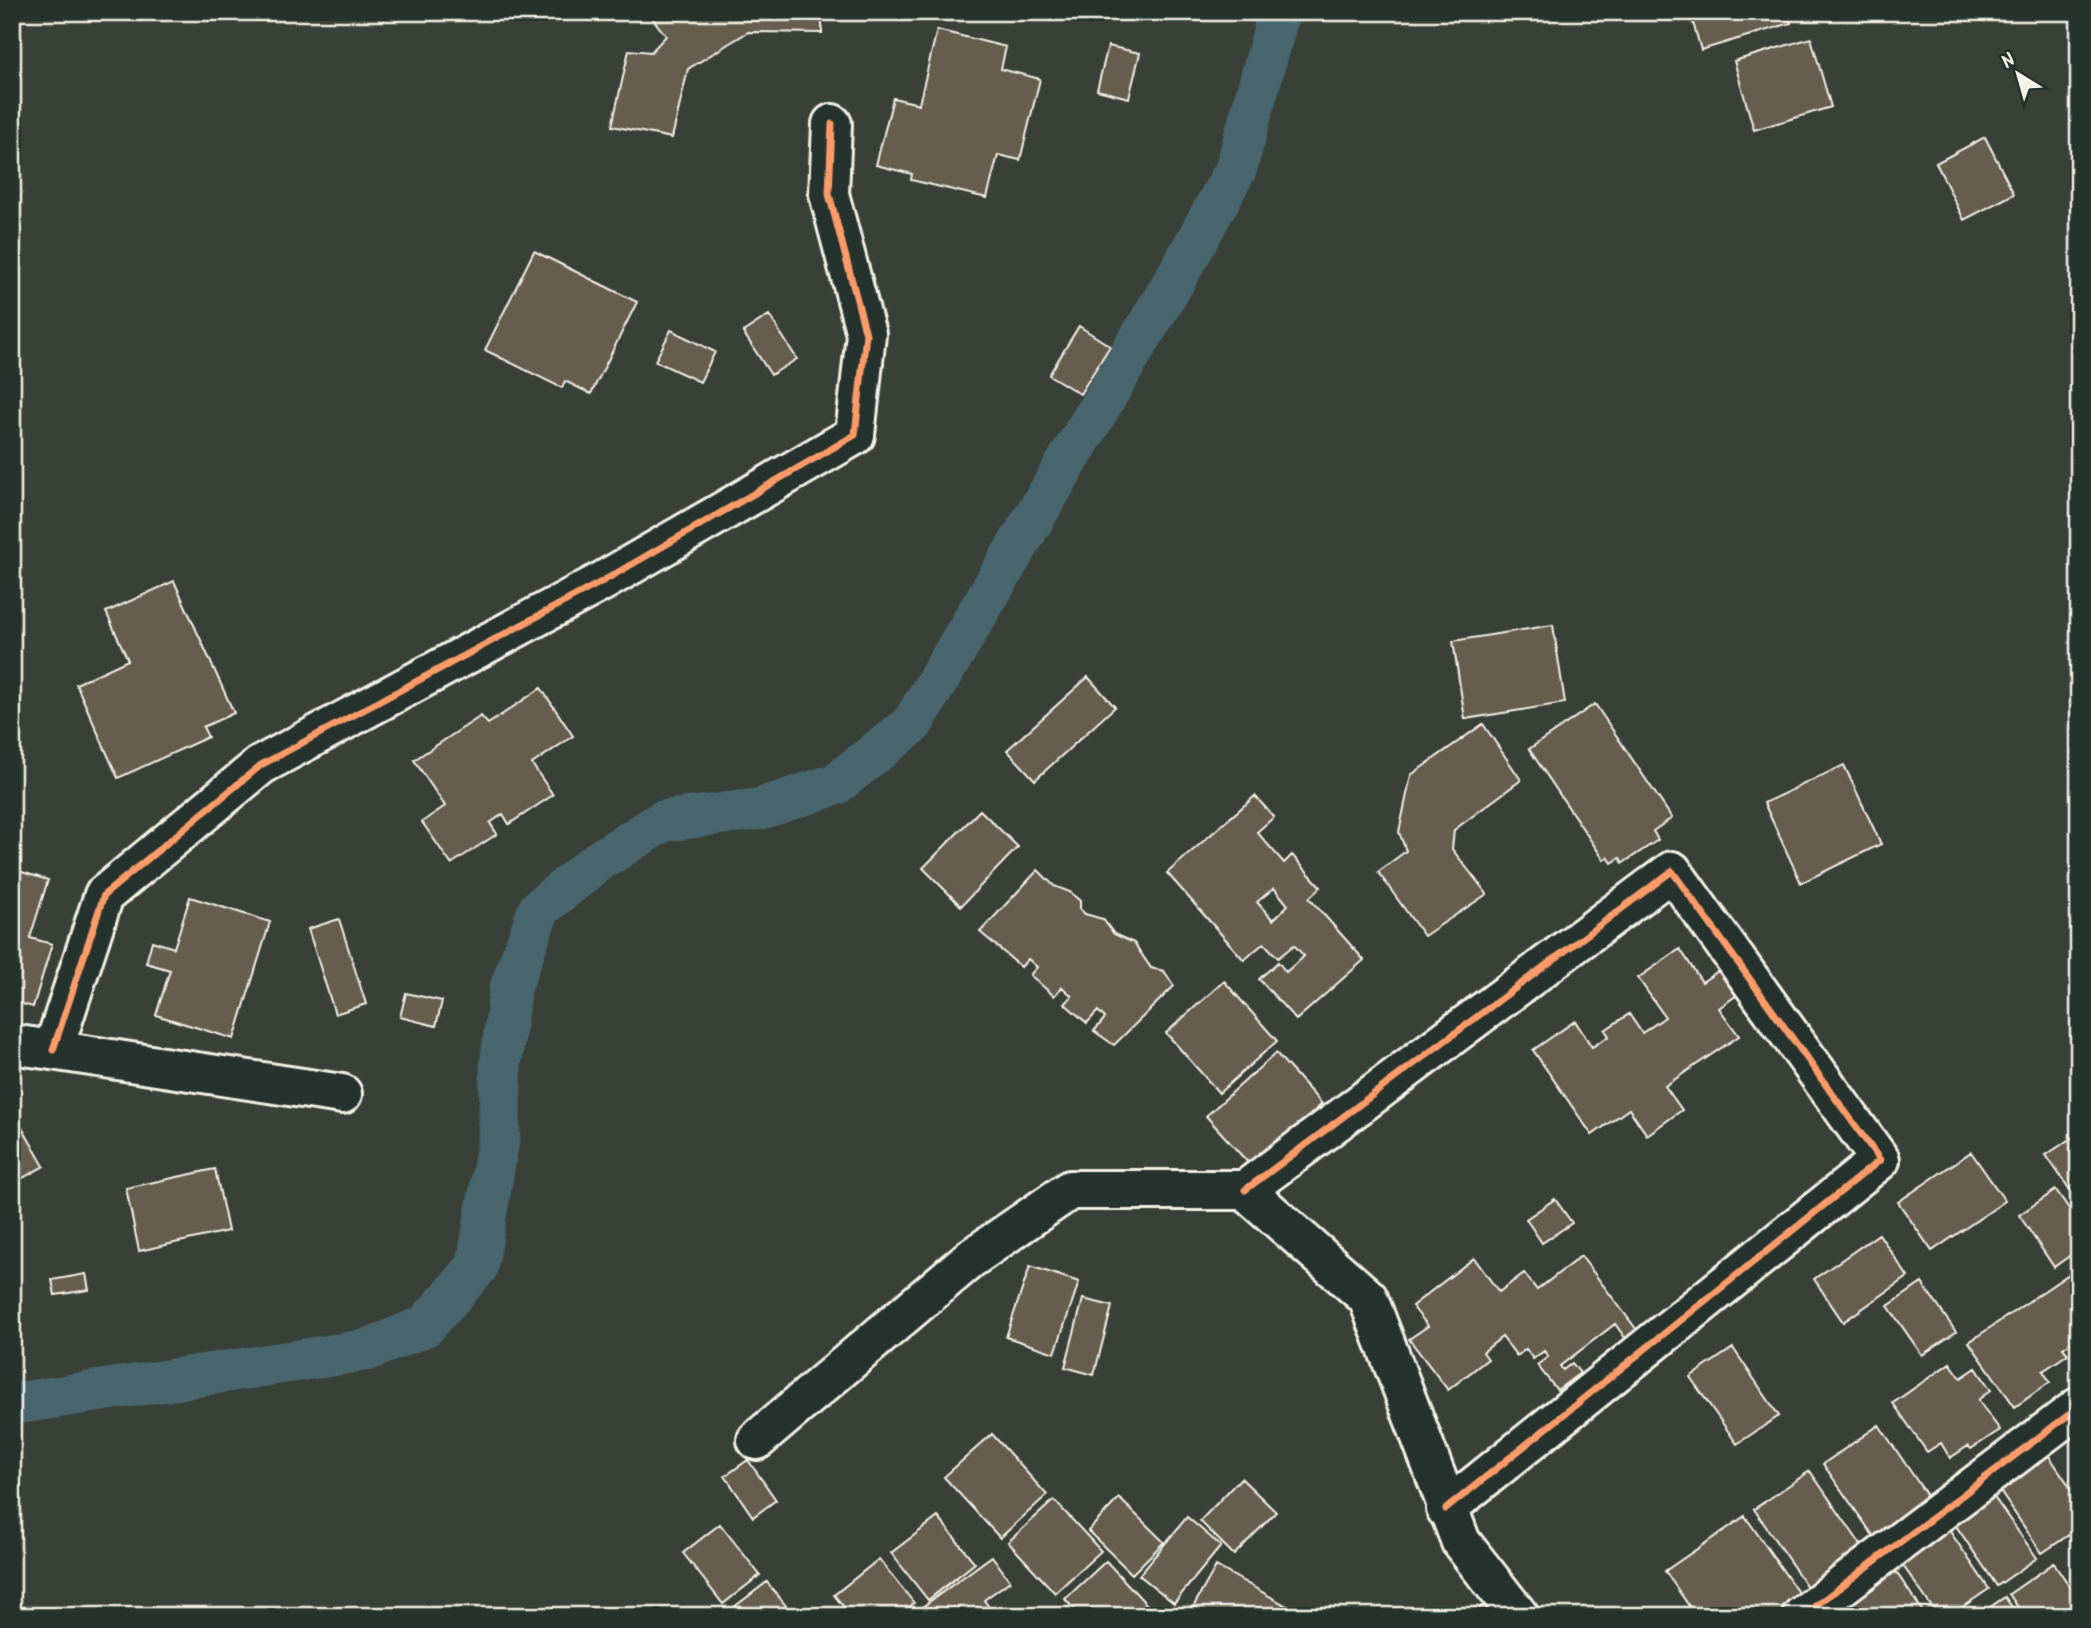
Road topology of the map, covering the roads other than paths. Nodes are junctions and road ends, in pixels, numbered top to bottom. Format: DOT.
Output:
graph roads {
  1 [pos="832,124"];
  2 [pos="12,1044"];
  3 [pos="53,1050"];
  4 [pos="342,1094"];
  5 [pos="1245,1190"];
  6 [pos="2079,1407"];
  7 [pos="757,1440"];
  8 [pos="1446,1509"];
  9 [pos="1518,1616"];
  10 [pos="1802,1616"];
  1 -- 3 [label="street"];
  2 -- 3 [label="street"];
  3 -- 4 [label="street"];
  5 -- 7 [label="street"];
  5 -- 8 [label="street"];
  5 -- 8 [label="street"];
  6 -- 10 [label="street"];
  8 -- 9 [label="street"];
}
